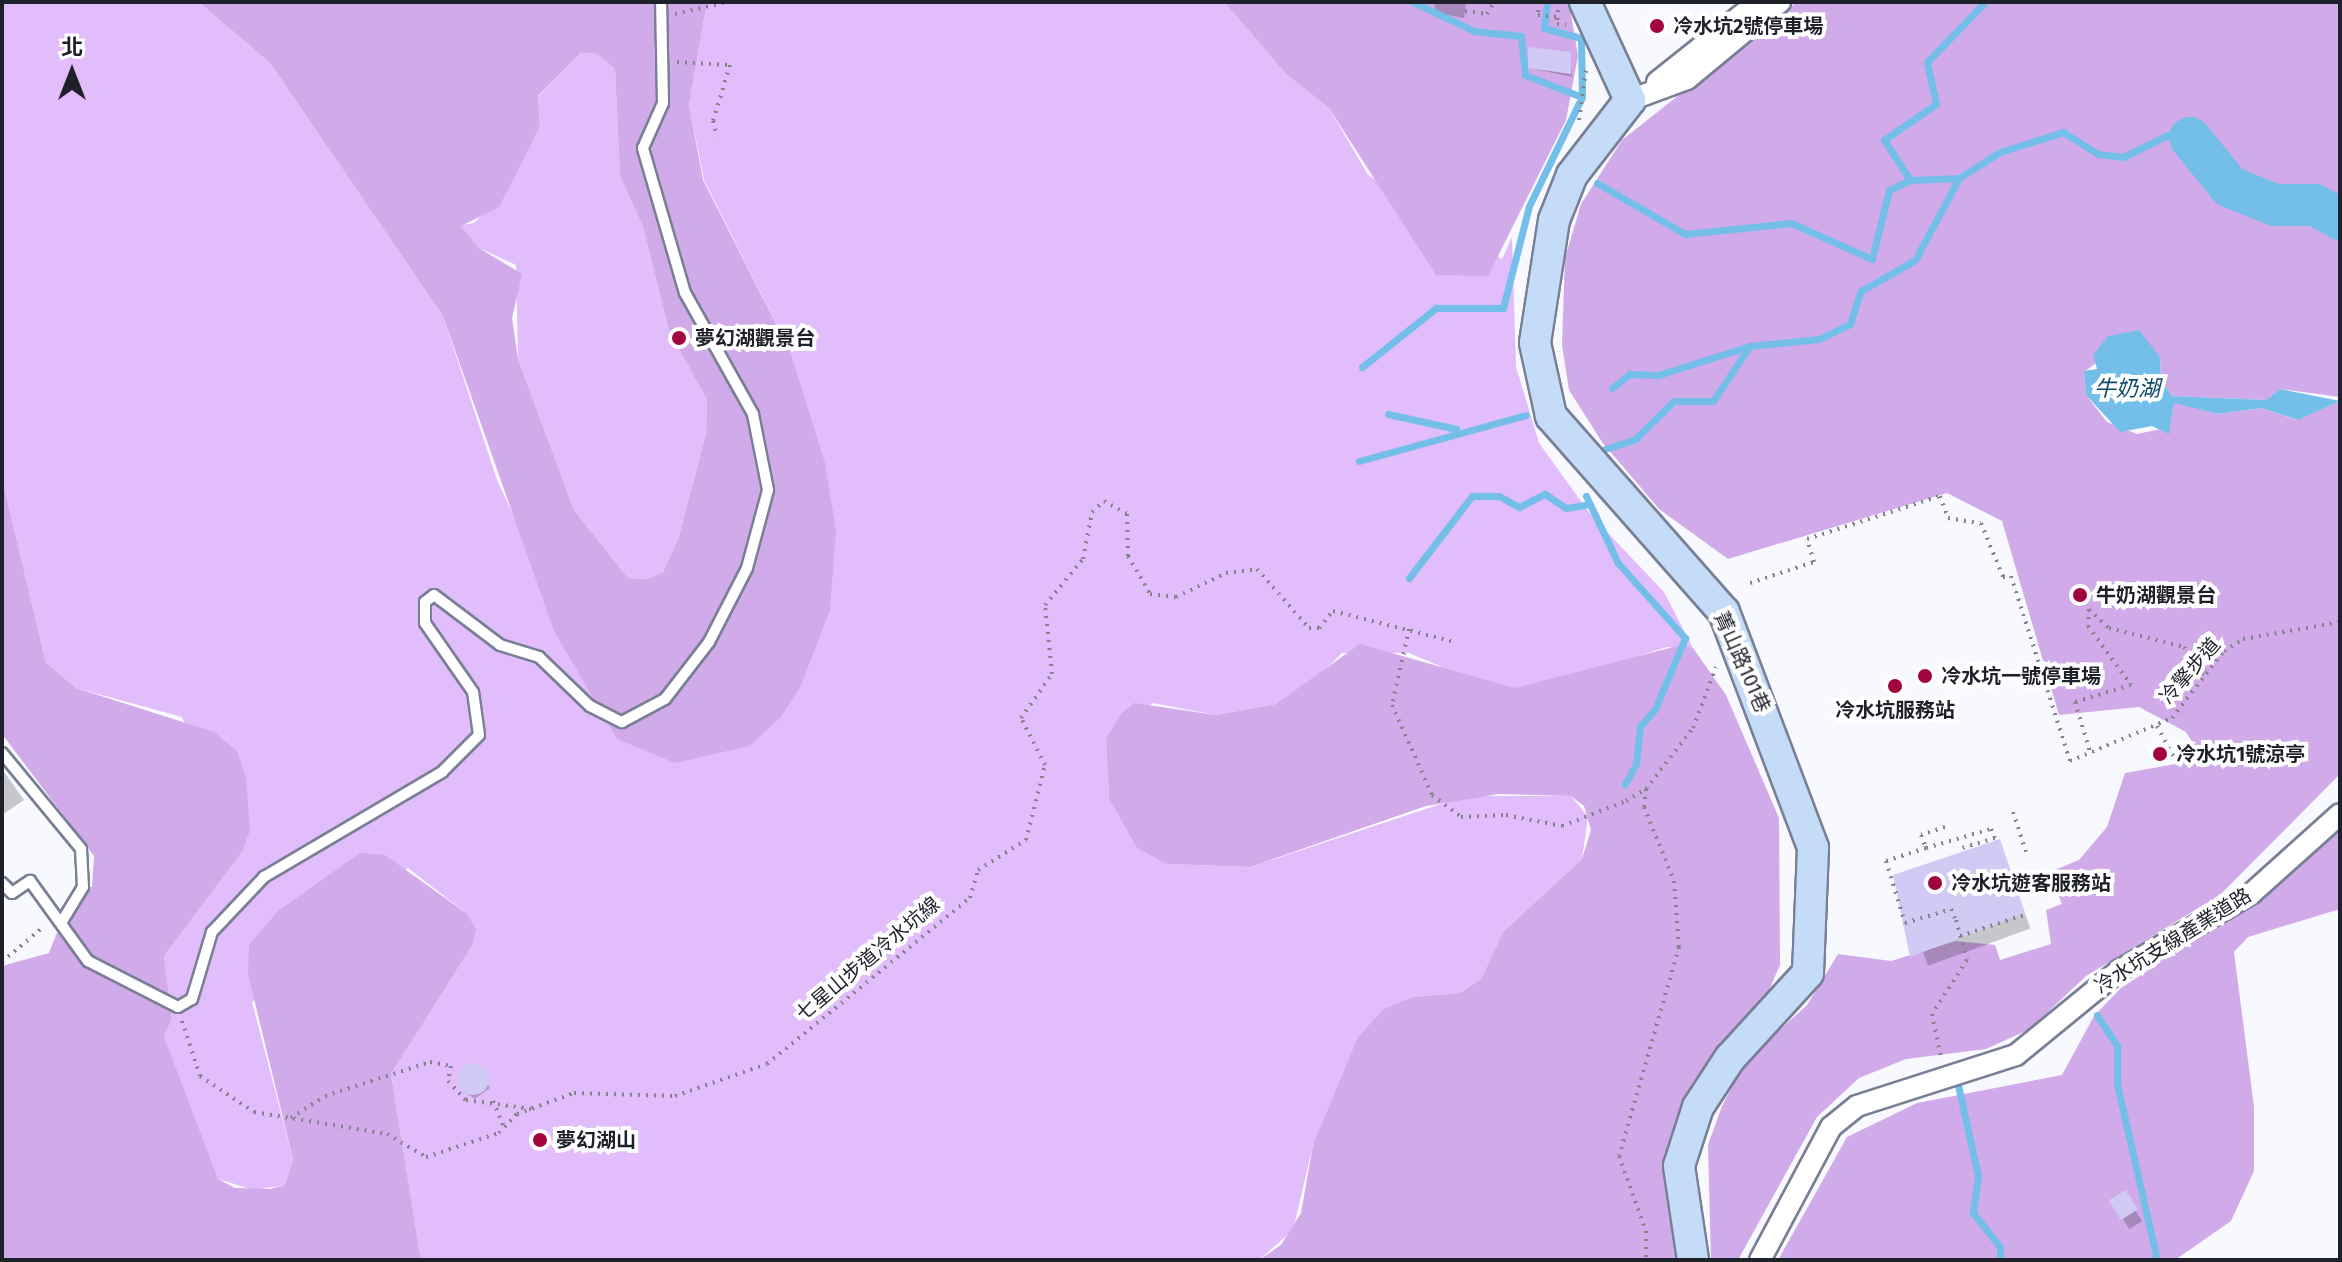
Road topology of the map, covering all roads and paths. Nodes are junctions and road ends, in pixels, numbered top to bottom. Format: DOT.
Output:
graph roads {
  1 [pos="727,2"];
  2 [pos="1494,2"];
  3 [pos="1539,2"];
  4 [pos="1559,2"];
  5 [pos="1585,2"];
  6 [pos="1742,2"];
  7 [pos="1758,2"];
  8 [pos="1780,2"];
  9 [pos="661,8"];
  10 [pos="1465,11"];
  11 [pos="1555,17"];
  12 [pos="1561,25"];
  13 [pos="666,61"];
  14 [pos="1587,63"];
  15 [pos="1630,100"];
  16 [pos="1578,124"];
  17 [pos="717,136"];
  18 [pos="1750,583"];
  19 [pos="2083,604"];
  20 [pos="2089,609"];
  21 [pos="2340,622"];
  22 [pos="1409,629"];
  23 [pos="1451,641"];
  24 [pos="1716,660"];
  25 [pos="2204,677"];
  26 [pos="2157,726"];
  27 [pos="2,753"];
  28 [pos="2091,755"];
  29 [pos="2173,756"];
  30 [pos="1646,789"];
  31 [pos="2013,812"];
  32 [pos="2340,814"];
  33 [pos="1945,827"];
  34 [pos="1926,848"];
  35 [pos="1963,848"];
  36 [pos="2026,852"];
  37 [pos="2,883"];
  38 [pos="2024,915"];
  39 [pos="61,923"];
  40 [pos="1960,936"];
  41 [pos="1967,960"];
  42 [pos="2,962"];
  43 [pos="178,1007"];
  44 [pos="492,1100"];
  45 [pos="534,1110"];
  46 [pos="289,1119"];
  47 [pos="503,1125"];
  48 [pos="1646,1260"];
  49 [pos="1693,1260"];
  50 [pos="1760,1260"];
  1 -- 9 [label="path"];
  2 -- 10 [label="path"];
  3 -- 11 [label="path"];
  4 -- 11 [label="path"];
  5 -- 15 [label="street"];
  6 -- 15 [label="street"];
  7 -- 15 [label="street"];
  8 -- 15 [label="street"];
  9 -- 13 [label="lane"];
  11 -- 12 [label="path"];
  13 -- 17 [label="path"];
  13 -- 43 [label="lane"];
  14 -- 16 [label="path"];
  15 -- 49 [label="street, 菁山路101巷"];
  18 -- 28 [label="path, 冷擎步道"];
  19 -- 20 [label="path"];
  20 -- 25 [label="path"];
  20 -- 28 [label="path"];
  21 -- 25 [label="path, 冷擎步道"];
  22 -- 23 [label="path"];
  22 -- 30 [label="path"];
  22 -- 45 [label="path, 七星山步道冷水坑線"];
  24 -- 30 [label="path"];
  25 -- 26 [label="path, 冷擎步道"];
  26 -- 28 [label="path, 冷擎步道"];
  26 -- 29 [label="path"];
  27 -- 39 [label="lane"];
  30 -- 48 [label="path"];
  31 -- 36 [label="path"];
  32 -- 50 [label="street, 冷水坑支線產業道路"];
  33 -- 34 [label="path"];
  34 -- 35 [label="path"];
  34 -- 40 [label="path"];
  37 -- 39 [label="lane"];
  38 -- 40 [label="path"];
  39 -- 42 [label="path"];
  39 -- 43 [label="lane"];
  40 -- 41 [label="path"];
  43 -- 46 [label="path, 七星山步道冷水坑線"];
  44 -- 45 [label="path"];
  44 -- 46 [label="path"];
  44 -- 47 [label="path"];
  45 -- 47 [label="path, 七星山步道冷水坑線"];
  46 -- 47 [label="path, 七星山步道冷水坑線"];
}
